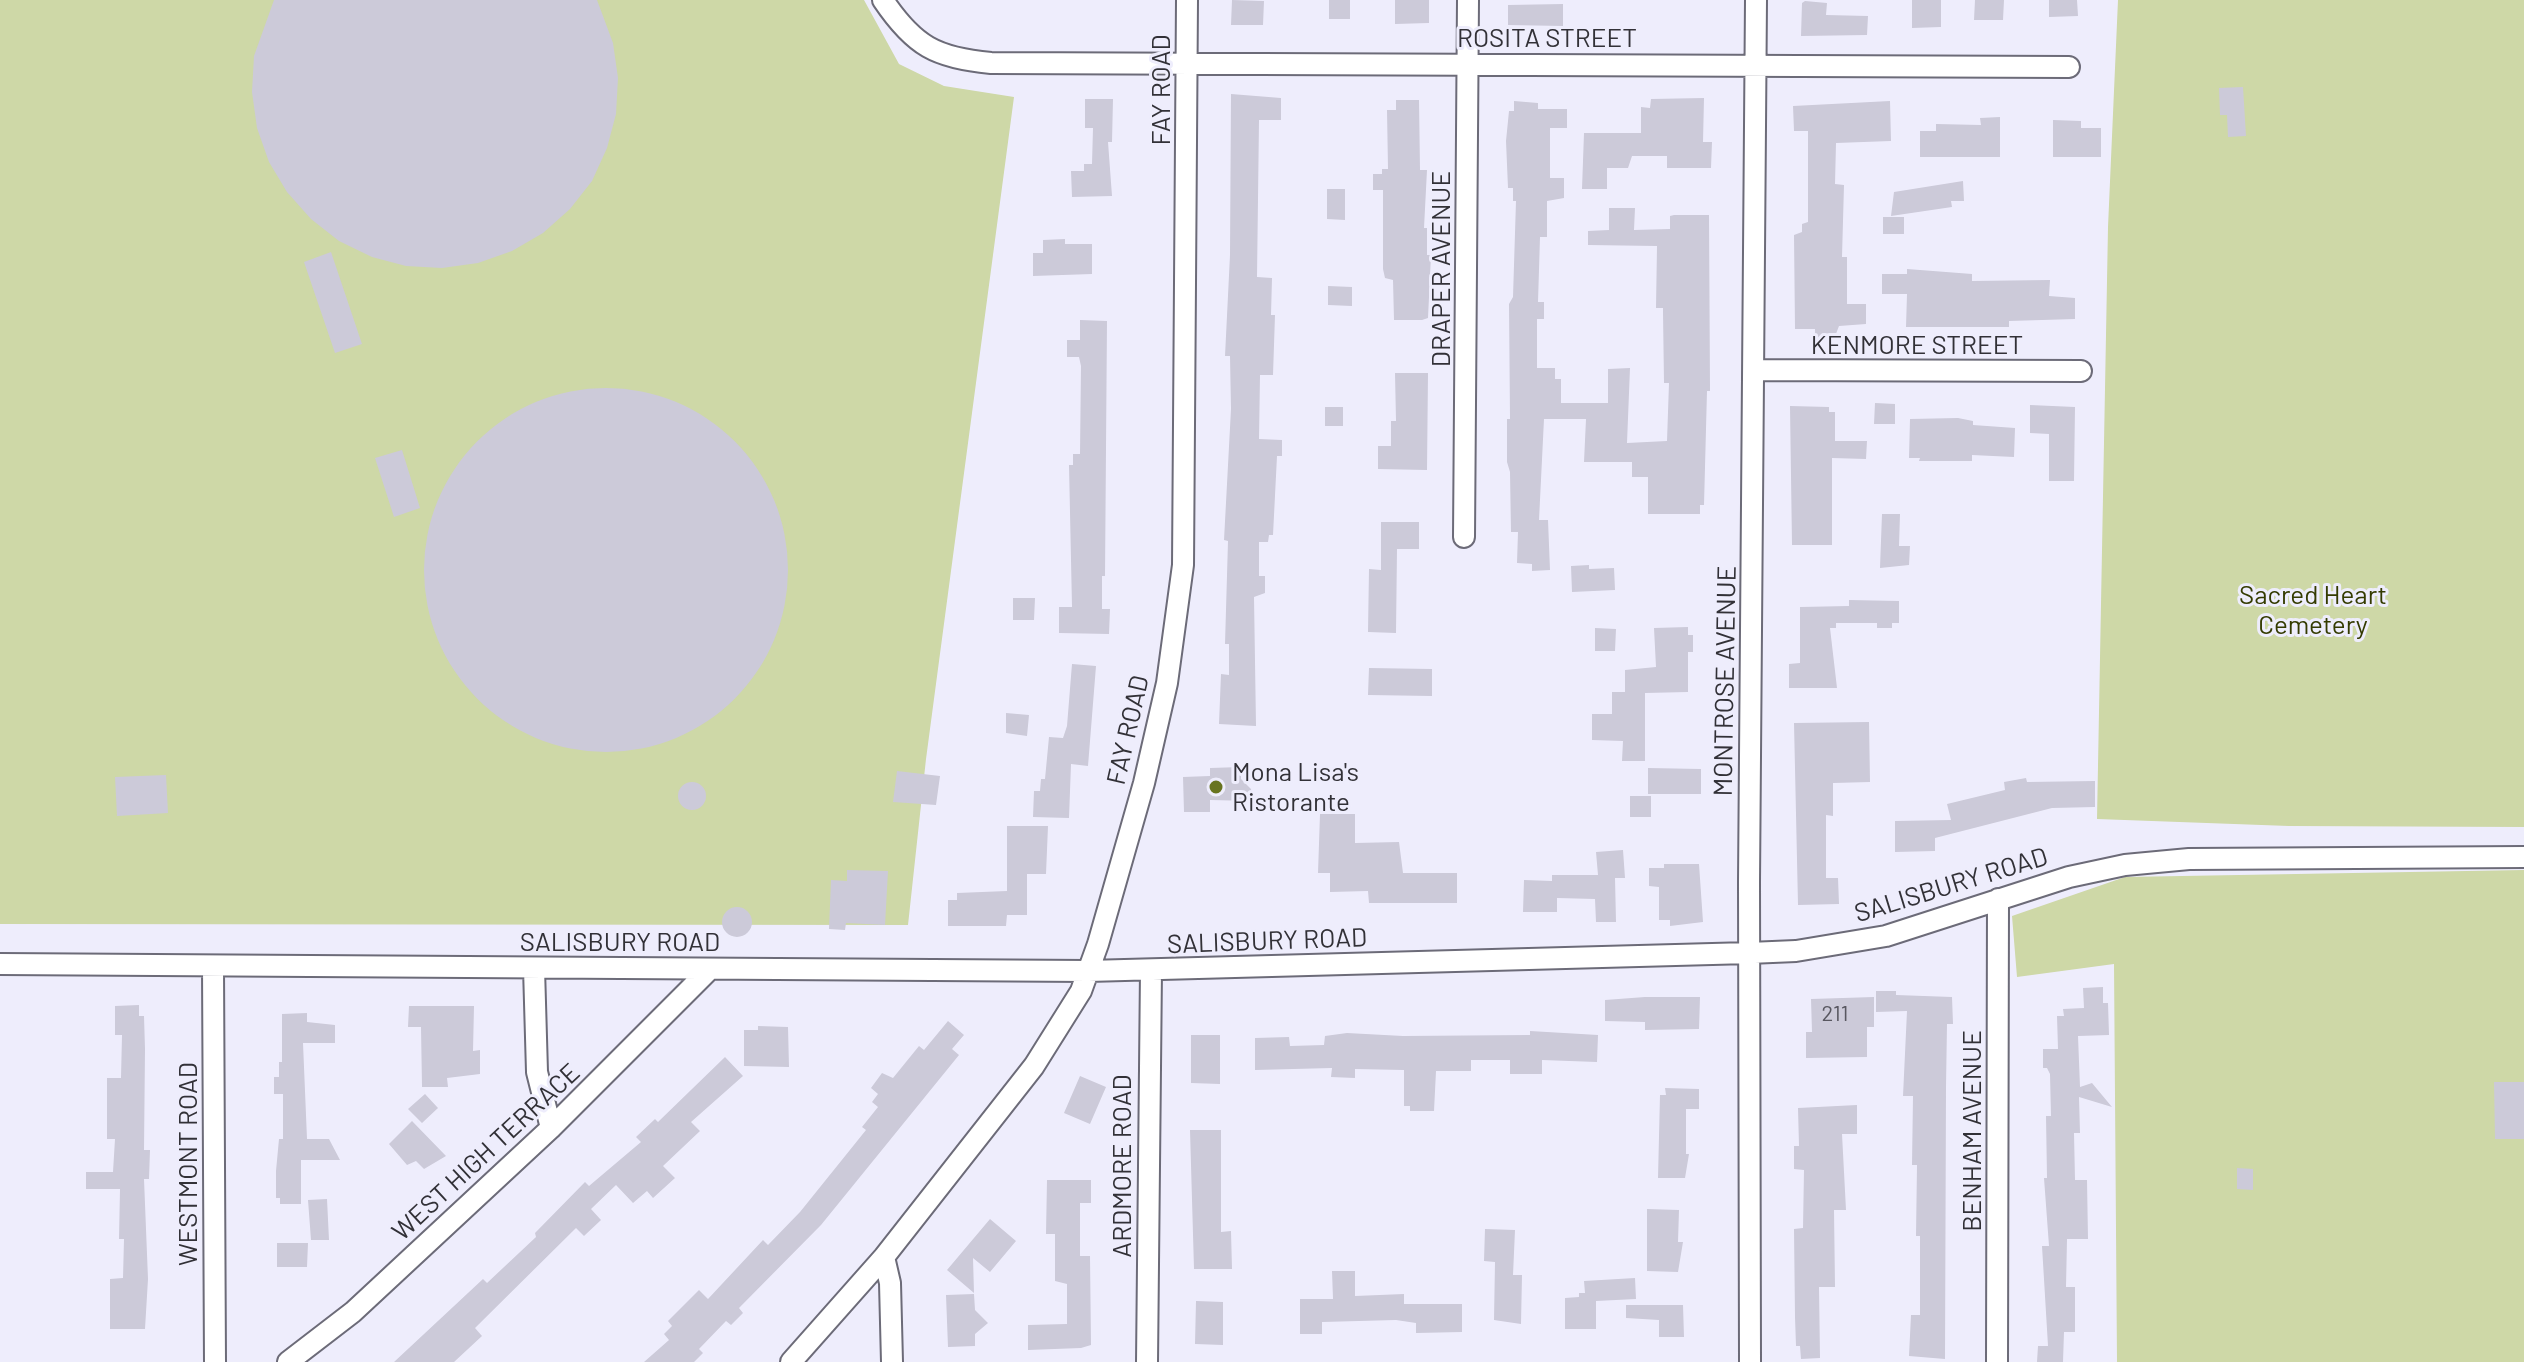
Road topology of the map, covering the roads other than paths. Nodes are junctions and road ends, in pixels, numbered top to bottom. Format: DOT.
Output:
graph roads {
  1 [pos="883,0"];
  2 [pos="1187,0"];
  3 [pos="1468,0"];
  4 [pos="1756,0"];
  5 [pos="1467,64"];
  6 [pos="1187,65"];
  7 [pos="1755,65"];
  8 [pos="2069,67"];
  9 [pos="1754,370"];
  10 [pos="2081,371"];
  11 [pos="1464,537"];
  12 [pos="2524,857"];
  13 [pos="1998,899"];
  14 [pos="1749,953"];
  15 [pos="0,964"];
  16 [pos="213,967"];
  17 [pos="534,968"];
  18 [pos="710,969"];
  19 [pos="1151,970"];
  20 [pos="1088,971"];
  21 [pos="551,1128"];
  22 [pos="884,1257"];
  23 [pos="215,1362"];
  24 [pos="288,1362"];
  25 [pos="791,1362"];
  26 [pos="892,1362"];
  27 [pos="1147,1362"];
  28 [pos="1750,1362"];
  29 [pos="1997,1362"];
  1 -- 6 [label="street, ROSITA STREET"];
  2 -- 6 [label="street, FAY ROAD"];
  3 -- 5 [label="street, DRAPER AVENUE"];
  4 -- 7 [label="street, MONTROSE AVENUE"];
  5 -- 6 [label="street, ROSITA STREET"];
  5 -- 7 [label="street, ROSITA STREET"];
  5 -- 11 [label="street, DRAPER AVENUE"];
  6 -- 20 [label="street, FAY ROAD"];
  7 -- 8 [label="street, ROSITA STREET"];
  7 -- 9 [label="street, MONTROSE AVENUE"];
  9 -- 10 [label="street, KENMORE STREET"];
  9 -- 14 [label="street, MONTROSE AVENUE"];
  12 -- 13 [label="street, SALISBURY ROAD"];
  13 -- 14 [label="street, SALISBURY ROAD"];
  13 -- 29 [label="street, BENHAM AVENUE"];
  14 -- 19 [label="street, SALISBURY ROAD"];
  14 -- 28 [label="street, MONTROSE AVENUE"];
  15 -- 16 [label="street, SALISBURY ROAD"];
  16 -- 17 [label="street, SALISBURY ROAD"];
  16 -- 23 [label="street, WESTMONT ROAD"];
  17 -- 18 [label="street, SALISBURY ROAD"];
  17 -- 21 [label="street"];
  18 -- 20 [label="street, SALISBURY ROAD"];
  18 -- 21 [label="street, WEST HIGH TERRACE"];
  19 -- 20 [label="street, SALISBURY ROAD"];
  19 -- 27 [label="street, ARDMORE ROAD"];
  20 -- 22 [label="street, FAY ROAD"];
  21 -- 24 [label="street, WEST HIGH TERRACE"];
  22 -- 25 [label="street, FAY ROAD"];
  22 -- 26 [label="street"];
}
